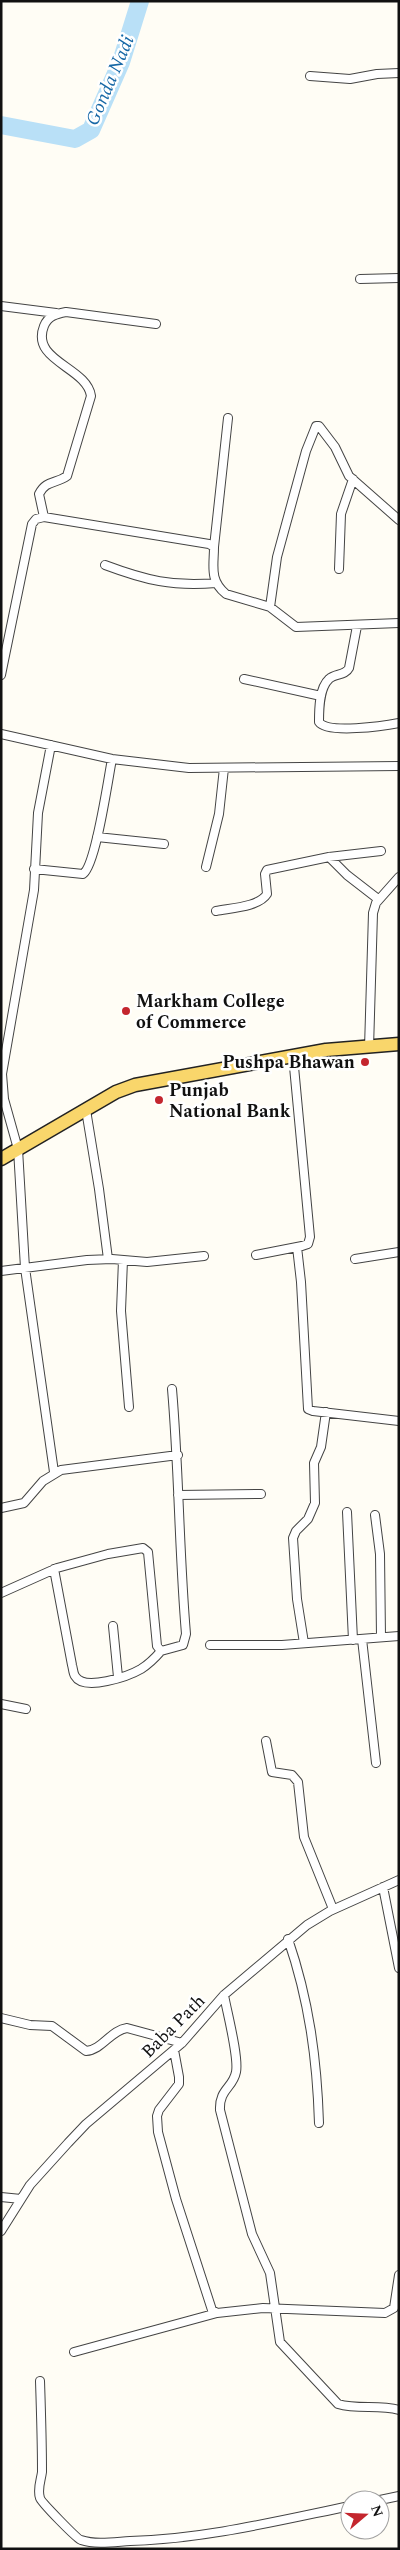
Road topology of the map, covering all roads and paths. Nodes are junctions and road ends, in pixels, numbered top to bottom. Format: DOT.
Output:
graph roads {
  1 [pos="399,73"];
  2 [pos="310,76"];
  3 [pos="399,278"];
  4 [pos="360,280"];
  5 [pos="1,306"];
  6 [pos="58,314"];
  7 [pos="156,324"];
  8 [pos="228,418"];
  9 [pos="353,479"];
  10 [pos="44,517"];
  11 [pos="399,520"];
  12 [pos="214,547"];
  13 [pos="104,565"];
  14 [pos="339,569"];
  15 [pos="216,582"];
  16 [pos="270,607"];
  17 [pos="399,623"];
  18 [pos="357,626"];
  19 [pos="1,676"];
  20 [pos="244,679"];
  21 [pos="321,696"];
  22 [pos="399,723"];
  23 [pos="1,734"];
  24 [pos="51,745"];
  25 [pos="112,759"];
  26 [pos="399,766"];
  27 [pos="224,768"];
  28 [pos="97,837"];
  29 [pos="164,844"];
  30 [pos="381,852"];
  31 [pos="329,857"];
  32 [pos="206,867"];
  33 [pos="34,869"];
  34 [pos="399,877"];
  35 [pos="378,899"];
  36 [pos="216,911"];
  37 [pos="399,1044"];
  38 [pos="369,1048"];
  39 [pos="293,1056"];
  40 [pos="86,1110"];
  41 [pos="18,1149"];
  42 [pos="1,1159"];
  43 [pos="297,1247"];
  44 [pos="399,1252"];
  45 [pos="256,1255"];
  46 [pos="204,1256"];
  47 [pos="355,1259"];
  48 [pos="108,1260"];
  49 [pos="124,1260"];
  50 [pos="25,1268"];
  51 [pos="1,1271"];
  52 [pos="172,1389"];
  53 [pos="129,1408"];
  54 [pos="326,1412"];
  55 [pos="399,1421"];
  56 [pos="178,1455"];
  57 [pos="54,1472"];
  58 [pos="262,1494"];
  59 [pos="178,1495"];
  60 [pos="1,1508"];
  61 [pos="347,1512"];
  62 [pos="375,1515"];
  63 [pos="54,1569"];
  64 [pos="1,1593"];
  65 [pos="113,1626"];
  66 [pos="381,1636"];
  67 [pos="399,1636"];
  68 [pos="362,1639"];
  69 [pos="353,1640"];
  70 [pos="304,1643"];
  71 [pos="210,1645"];
  72 [pos="161,1651"];
  73 [pos="118,1677"];
  74 [pos="1,1704"];
  75 [pos="26,1709"];
  76 [pos="266,1741"];
  77 [pos="376,1763"];
  78 [pos="399,1880"];
  79 [pos="383,1887"];
  80 [pos="333,1909"];
  81 [pos="288,1939"];
  82 [pos="399,1968"];
  83 [pos="224,1995"];
  84 [pos="1,2018"];
  85 [pos="182,2043"];
  86 [pos="174,2050"];
  87 [pos="319,2123"];
  88 [pos="1,2197"];
  89 [pos="21,2199"];
  90 [pos="1,2231"];
  91 [pos="399,2275"];
  92 [pos="275,2308"];
  93 [pos="217,2313"];
  94 [pos="74,2352"];
  95 [pos="40,2381"];
  96 [pos="399,2410"];
  97 [pos="340,2508"];
  98 [pos="140,2545"];
  1 -- 2 [label="street"];
  3 -- 4 [label="street"];
  5 -- 6 [label="street"];
  6 -- 7 [label="street"];
  6 -- 10 [label="street"];
  8 -- 12 [label="street"];
  9 -- 11 [label="street"];
  9 -- 14 [label="street"];
  9 -- 16 [label="street"];
  10 -- 12 [label="street"];
  10 -- 19 [label="street"];
  12 -- 15 [label="street"];
  13 -- 15 [label="street"];
  15 -- 16 [label="street"];
  16 -- 18 [label="street"];
  17 -- 18 [label="street"];
  18 -- 21 [label="street"];
  20 -- 21 [label="street"];
  21 -- 22 [label="street"];
  23 -- 24 [label="street"];
  24 -- 25 [label="street"];
  24 -- 33 [label="street"];
  25 -- 27 [label="street"];
  25 -- 28 [label="street"];
  26 -- 27 [label="street"];
  27 -- 32 [label="street"];
  28 -- 29 [label="street"];
  28 -- 33 [label="street"];
  30 -- 31 [label="street"];
  31 -- 35 [label="street"];
  31 -- 36 [label="street"];
  33 -- 41 [label="street"];
  34 -- 35 [label="street"];
  35 -- 38 [label="street"];
  37 -- 38 [label="main road"];
  38 -- 39 [label="main road"];
  39 -- 40 [label="main road"];
  39 -- 43 [label="street"];
  40 -- 41 [label="main road"];
  40 -- 48 [label="street"];
  41 -- 42 [label="main road"];
  41 -- 50 [label="street"];
  43 -- 45 [label="street"];
  43 -- 54 [label="street"];
  44 -- 47 [label="street"];
  46 -- 49 [label="street"];
  48 -- 49 [label="street"];
  48 -- 50 [label="street"];
  49 -- 53 [label="street"];
  50 -- 51 [label="street"];
  50 -- 57 [label="street"];
  52 -- 56 [label="street"];
  54 -- 55 [label="street"];
  54 -- 70 [label="street"];
  56 -- 57 [label="street"];
  56 -- 59 [label="street"];
  57 -- 60 [label="street"];
  58 -- 59 [label="street"];
  59 -- 72 [label="street"];
  61 -- 69 [label="street"];
  62 -- 66 [label="street"];
  63 -- 64 [label="street"];
  63 -- 72 [label="street"];
  63 -- 73 [label="street"];
  65 -- 73 [label="street"];
  66 -- 67 [label="street"];
  66 -- 68 [label="street"];
  68 -- 69 [label="street"];
  68 -- 77 [label="street"];
  69 -- 70 [label="street"];
  70 -- 71 [label="street"];
  72 -- 73 [label="street"];
  74 -- 75 [label="street"];
  76 -- 80 [label="street"];
  78 -- 79 [label="street, Baba Path"];
  79 -- 80 [label="street, Baba Path"];
  79 -- 82 [label="street"];
  80 -- 81 [label="street, Baba Path"];
  81 -- 83 [label="street, Baba Path"];
  81 -- 87 [label="street"];
  83 -- 85 [label="street, Baba Path"];
  83 -- 92 [label="street"];
  84 -- 85 [label="street"];
  85 -- 86 [label="street, Baba Path"];
  86 -- 89 [label="street, Baba Path"];
  86 -- 93 [label="street"];
  88 -- 89 [label="street"];
  89 -- 90 [label="street, Baba Path"];
  91 -- 92 [label="street"];
  92 -- 93 [label="street"];
  92 -- 96 [label="street"];
  93 -- 94 [label="street"];
  95 -- 98 [label="street"];
  97 -- 98 [label="street"];
}
